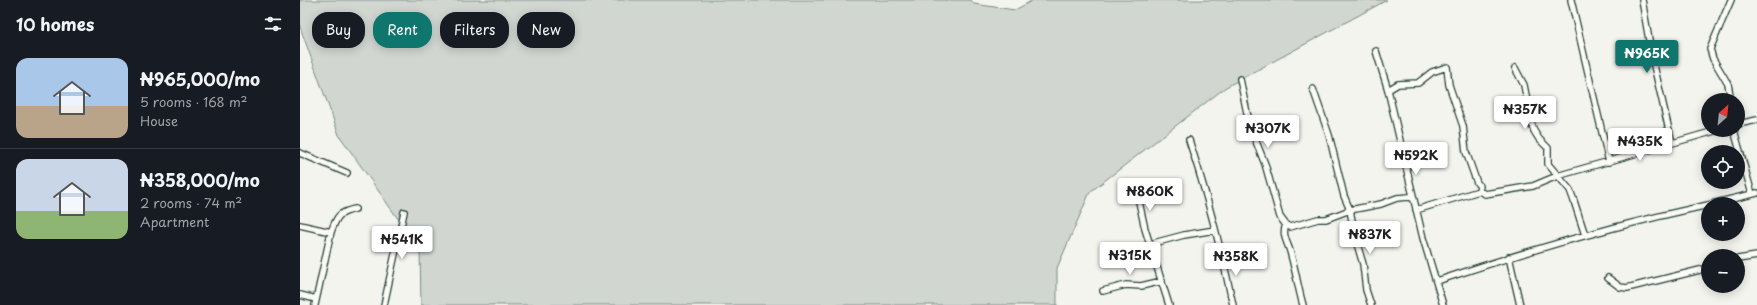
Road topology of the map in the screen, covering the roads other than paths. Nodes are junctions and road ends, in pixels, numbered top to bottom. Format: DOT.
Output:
graph roads {
  1 [pos="1570,0"];
  2 [pos="1642,0"];
  3 [pos="1731,0"];
  4 [pos="1376,51"];
  5 [pos="1515,68"];
  6 [pos="1240,79"];
  7 [pos="1313,90"];
  8 [pos="1388,90"];
  9 [pos="1730,93"];
  10 [pos="1757,120"];
  11 [pos="1745,123"];
  12 [pos="1701,135"];
  13 [pos="1736,137"];
  14 [pos="1189,140"];
  15 [pos="1672,143"];
  16 [pos="300,153"];
  17 [pos="1609,162"];
  18 [pos="347,173"];
  19 [pos="1557,176"];
  20 [pos="1135,184"];
  21 [pos="1479,191"];
  22 [pos="1754,193"];
  23 [pos="1738,197"];
  24 [pos="1413,198"];
  25 [pos="1701,207"];
  26 [pos="355,209"];
  27 [pos="1350,210"];
  28 [pos="1416,210"];
  29 [pos="404,212"];
  30 [pos="300,225"];
  31 [pos="1286,225"];
  32 [pos="1215,230"];
  33 [pos="331,232"];
  34 [pos="1585,235"];
  35 [pos="1150,244"];
  36 [pos="1757,256"];
  37 [pos="1509,257"];
  38 [pos="1745,258"];
  39 [pos="1701,270"];
  40 [pos="1608,278"];
  41 [pos="1162,280"];
  42 [pos="1437,281"];
  43 [pos="1103,291"];
  44 [pos="300,294"];
  45 [pos="316,298"];
  46 [pos="315,305"];
  47 [pos="384,305"];
  48 [pos="1169,305"];
  49 [pos="1233,305"];
  50 [pos="1303,305"];
  51 [pos="1371,305"];
  52 [pos="1443,305"];
  53 [pos="1520,305"];
  1 -- 17 [label="street"];
  2 -- 15 [label="street"];
  3 -- 9 [label="street"];
  4 -- 8 [label="street"];
  5 -- 19 [label="street"];
  6 -- 31 [label="street"];
  7 -- 27 [label="street"];
  8 -- 21 [label="street"];
  8 -- 24 [label="street"];
  10 -- 11 [label="street"];
  12 -- 15 [label="street"];
  13 -- 22 [label="street"];
  14 -- 32 [label="street"];
  15 -- 17 [label="street"];
  16 -- 18 [label="street"];
  17 -- 19 [label="street"];
  19 -- 21 [label="street"];
  19 -- 34 [label="street"];
  20 -- 35 [label="street"];
  21 -- 28 [label="street"];
  22 -- 23 [label="street"];
  24 -- 27 [label="street"];
  24 -- 28 [label="street"];
  25 -- 34 [label="street"];
  26 -- 33 [label="street"];
  27 -- 31 [label="street"];
  27 -- 51 [label="street"];
  28 -- 42 [label="street"];
  29 -- 47 [label="street"];
  30 -- 33 [label="street"];
  31 -- 50 [label="street"];
  32 -- 35 [label="street"];
  32 -- 49 [label="street"];
  33 -- 45 [label="street"];
  34 -- 37 [label="street"];
  35 -- 41 [label="street"];
  36 -- 38 [label="street"];
  37 -- 42 [label="street"];
  37 -- 53 [label="street"];
  39 -- 40 [label="street"];
  41 -- 43 [label="street"];
  41 -- 48 [label="street"];
  42 -- 52 [label="street"];
  44 -- 45 [label="street"];
  45 -- 46 [label="street"];
}
